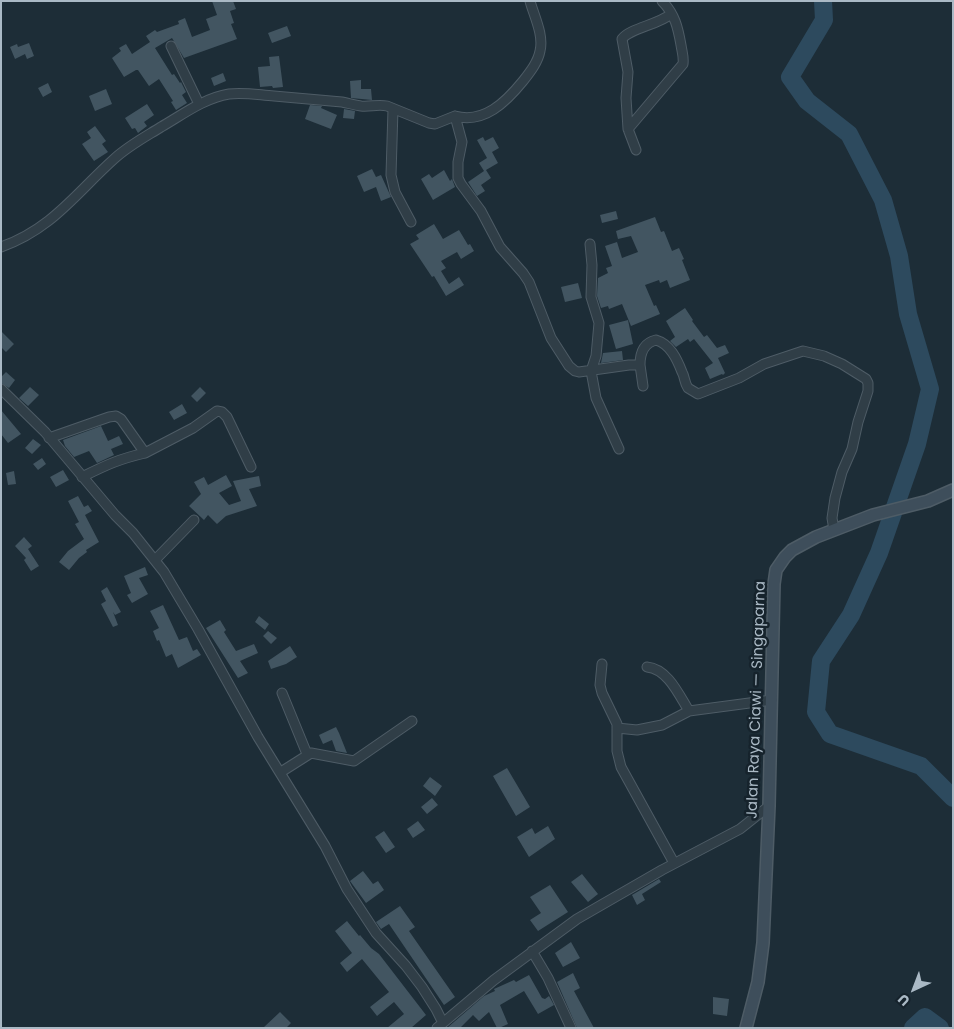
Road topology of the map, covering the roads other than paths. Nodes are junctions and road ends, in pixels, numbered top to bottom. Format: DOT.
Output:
graph roads {
  1 [pos="530,1"];
  2 [pos="662,1"];
  3 [pos="672,14"];
  4 [pos="171,46"];
  5 [pos="199,104"];
  6 [pos="393,109"];
  7 [pos="455,116"];
  8 [pos="628,129"];
  9 [pos="636,150"];
  10 [pos="411,222"];
  11 [pos="590,244"];
  12 [pos="1,247"];
  13 [pos="640,365"];
  14 [pos="591,371"];
  15 [pos="643,386"];
  16 [pos="1,389"];
  17 [pos="50,438"];
  18 [pos="619,449"];
  19 [pos="145,453"];
  20 [pos="251,467"];
  21 [pos="82,477"];
  22 [pos="953,490"];
  23 [pos="194,520"];
  24 [pos="834,530"];
  25 [pos="155,560"];
  26 [pos="602,664"];
  27 [pos="647,667"];
  28 [pos="282,693"];
  29 [pos="772,700"];
  30 [pos="689,710"];
  31 [pos="412,721"];
  32 [pos="617,728"];
  33 [pos="307,754"];
  34 [pos="281,772"];
  35 [pos="769,806"];
  36 [pos="674,863"];
  37 [pos="532,952"];
  38 [pos="440,1026"];
  39 [pos="572,1028"];
  40 [pos="746,1028"];
  1 -- 7 [label="street"];
  2 -- 3 [label="street"];
  3 -- 8 [label="street"];
  3 -- 8 [label="street"];
  4 -- 5 [label="street"];
  5 -- 6 [label="street"];
  5 -- 12 [label="street"];
  6 -- 7 [label="street"];
  6 -- 10 [label="street"];
  7 -- 14 [label="street"];
  8 -- 9 [label="street"];
  11 -- 14 [label="street"];
  13 -- 14 [label="street"];
  13 -- 15 [label="street"];
  13 -- 24 [label="street"];
  14 -- 18 [label="street"];
  16 -- 17 [label="street"];
  17 -- 19 [label="street"];
  17 -- 21 [label="street"];
  19 -- 20 [label="street"];
  19 -- 21 [label="street"];
  21 -- 25 [label="street"];
  22 -- 24 [label="main road, Jalan Raya Ciawi — Singaparna"];
  23 -- 25 [label="street"];
  24 -- 29 [label="main road, Jalan Raya Ciawi — Singaparna"];
  25 -- 34 [label="street"];
  26 -- 32 [label="street"];
  27 -- 30 [label="street"];
  28 -- 33 [label="street"];
  29 -- 30 [label="street"];
  29 -- 35 [label="main road, Jalan Raya Ciawi — Singaparna"];
  30 -- 32 [label="street"];
  31 -- 33 [label="street"];
  32 -- 36 [label="street"];
  33 -- 34 [label="street"];
  34 -- 38 [label="street"];
  35 -- 36 [label="street"];
  35 -- 40 [label="main road, Jalan Raya Ciawi — Singaparna"];
  36 -- 37 [label="street"];
  37 -- 38 [label="street"];
  37 -- 39 [label="street"];
}
